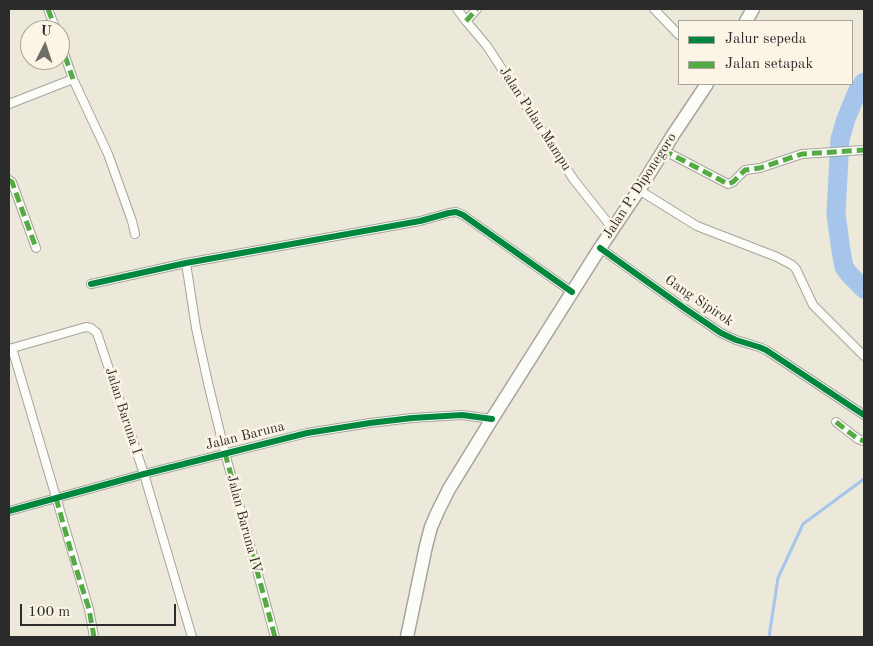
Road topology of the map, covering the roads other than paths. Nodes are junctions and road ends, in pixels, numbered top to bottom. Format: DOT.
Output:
graph roads {
  1 [pos="457,9"];
  2 [pos="477,9"];
  3 [pos="654,9"];
  4 [pos="753,9"];
  5 [pos="747,20"];
  6 [pos="466,21"];
  7 [pos="678,34"];
  8 [pos="69,70"];
  9 [pos="72,79"];
  10 [pos="707,85"];
  11 [pos="9,104"];
  12 [pos="663,150"];
  13 [pos="864,150"];
  14 [pos="9,180"];
  15 [pos="639,190"];
  16 [pos="613,229"];
  17 [pos="135,234"];
  18 [pos="36,248"];
  19 [pos="600,248"];
  20 [pos="186,263"];
  21 [pos="91,284"];
  22 [pos="572,292"];
  23 [pos="10,349"];
  24 [pos="864,356"];
  25 [pos="864,415"];
  26 [pos="492,419"];
  27 [pos="836,422"];
  28 [pos="864,441"];
  29 [pos="225,453"];
  30 [pos="144,474"];
  31 [pos="56,498"];
  32 [pos="9,511"];
  33 [pos="94,637"];
  34 [pos="192,637"];
  35 [pos="275,637"];
  36 [pos="407,637"];
  1 -- 6 [label="street, Jalan Pulau Mampu"];
  2 -- 6 [label="street"];
  3 -- 7 [label="street"];
  4 -- 5 [label="main road"];
  6 -- 16 [label="street, Jalan Pulau Mampu"];
  8 -- 9 [label="street"];
  9 -- 11 [label="street"];
  9 -- 17 [label="street"];
  10 -- 12 [label="main road, Jalan P. Diponegoro"];
  12 -- 13 [label="street"];
  12 -- 15 [label="main road, Jalan P. Diponegoro"];
  14 -- 18 [label="street"];
  15 -- 16 [label="main road, Jalan P. Diponegoro"];
  15 -- 24 [label="street"];
  16 -- 19 [label="main road, Jalan P. Diponegoro"];
  19 -- 22 [label="main road, Jalan P. Diponegoro"];
  19 -- 25 [label="street, Gang Sipirok"];
  20 -- 21 [label="street"];
  20 -- 22 [label="street"];
  20 -- 29 [label="street, Jalan Baruna IV"];
  22 -- 26 [label="main road, Jalan P. Diponegoro"];
  23 -- 30 [label="street, Jalan Baruna I"];
  23 -- 31 [label="street"];
  26 -- 29 [label="street, Jalan Baruna"];
  26 -- 36 [label="main road, Jalan P. Diponegoro"];
  27 -- 28 [label="street"];
  29 -- 30 [label="street, Jalan Baruna"];
  29 -- 35 [label="street, Jalan Baruna IV"];
  30 -- 31 [label="street, Jalan Baruna"];
  30 -- 34 [label="street, Jalan Baruna I"];
  31 -- 32 [label="street, Jalan Baruna"];
  31 -- 33 [label="street"];
}
